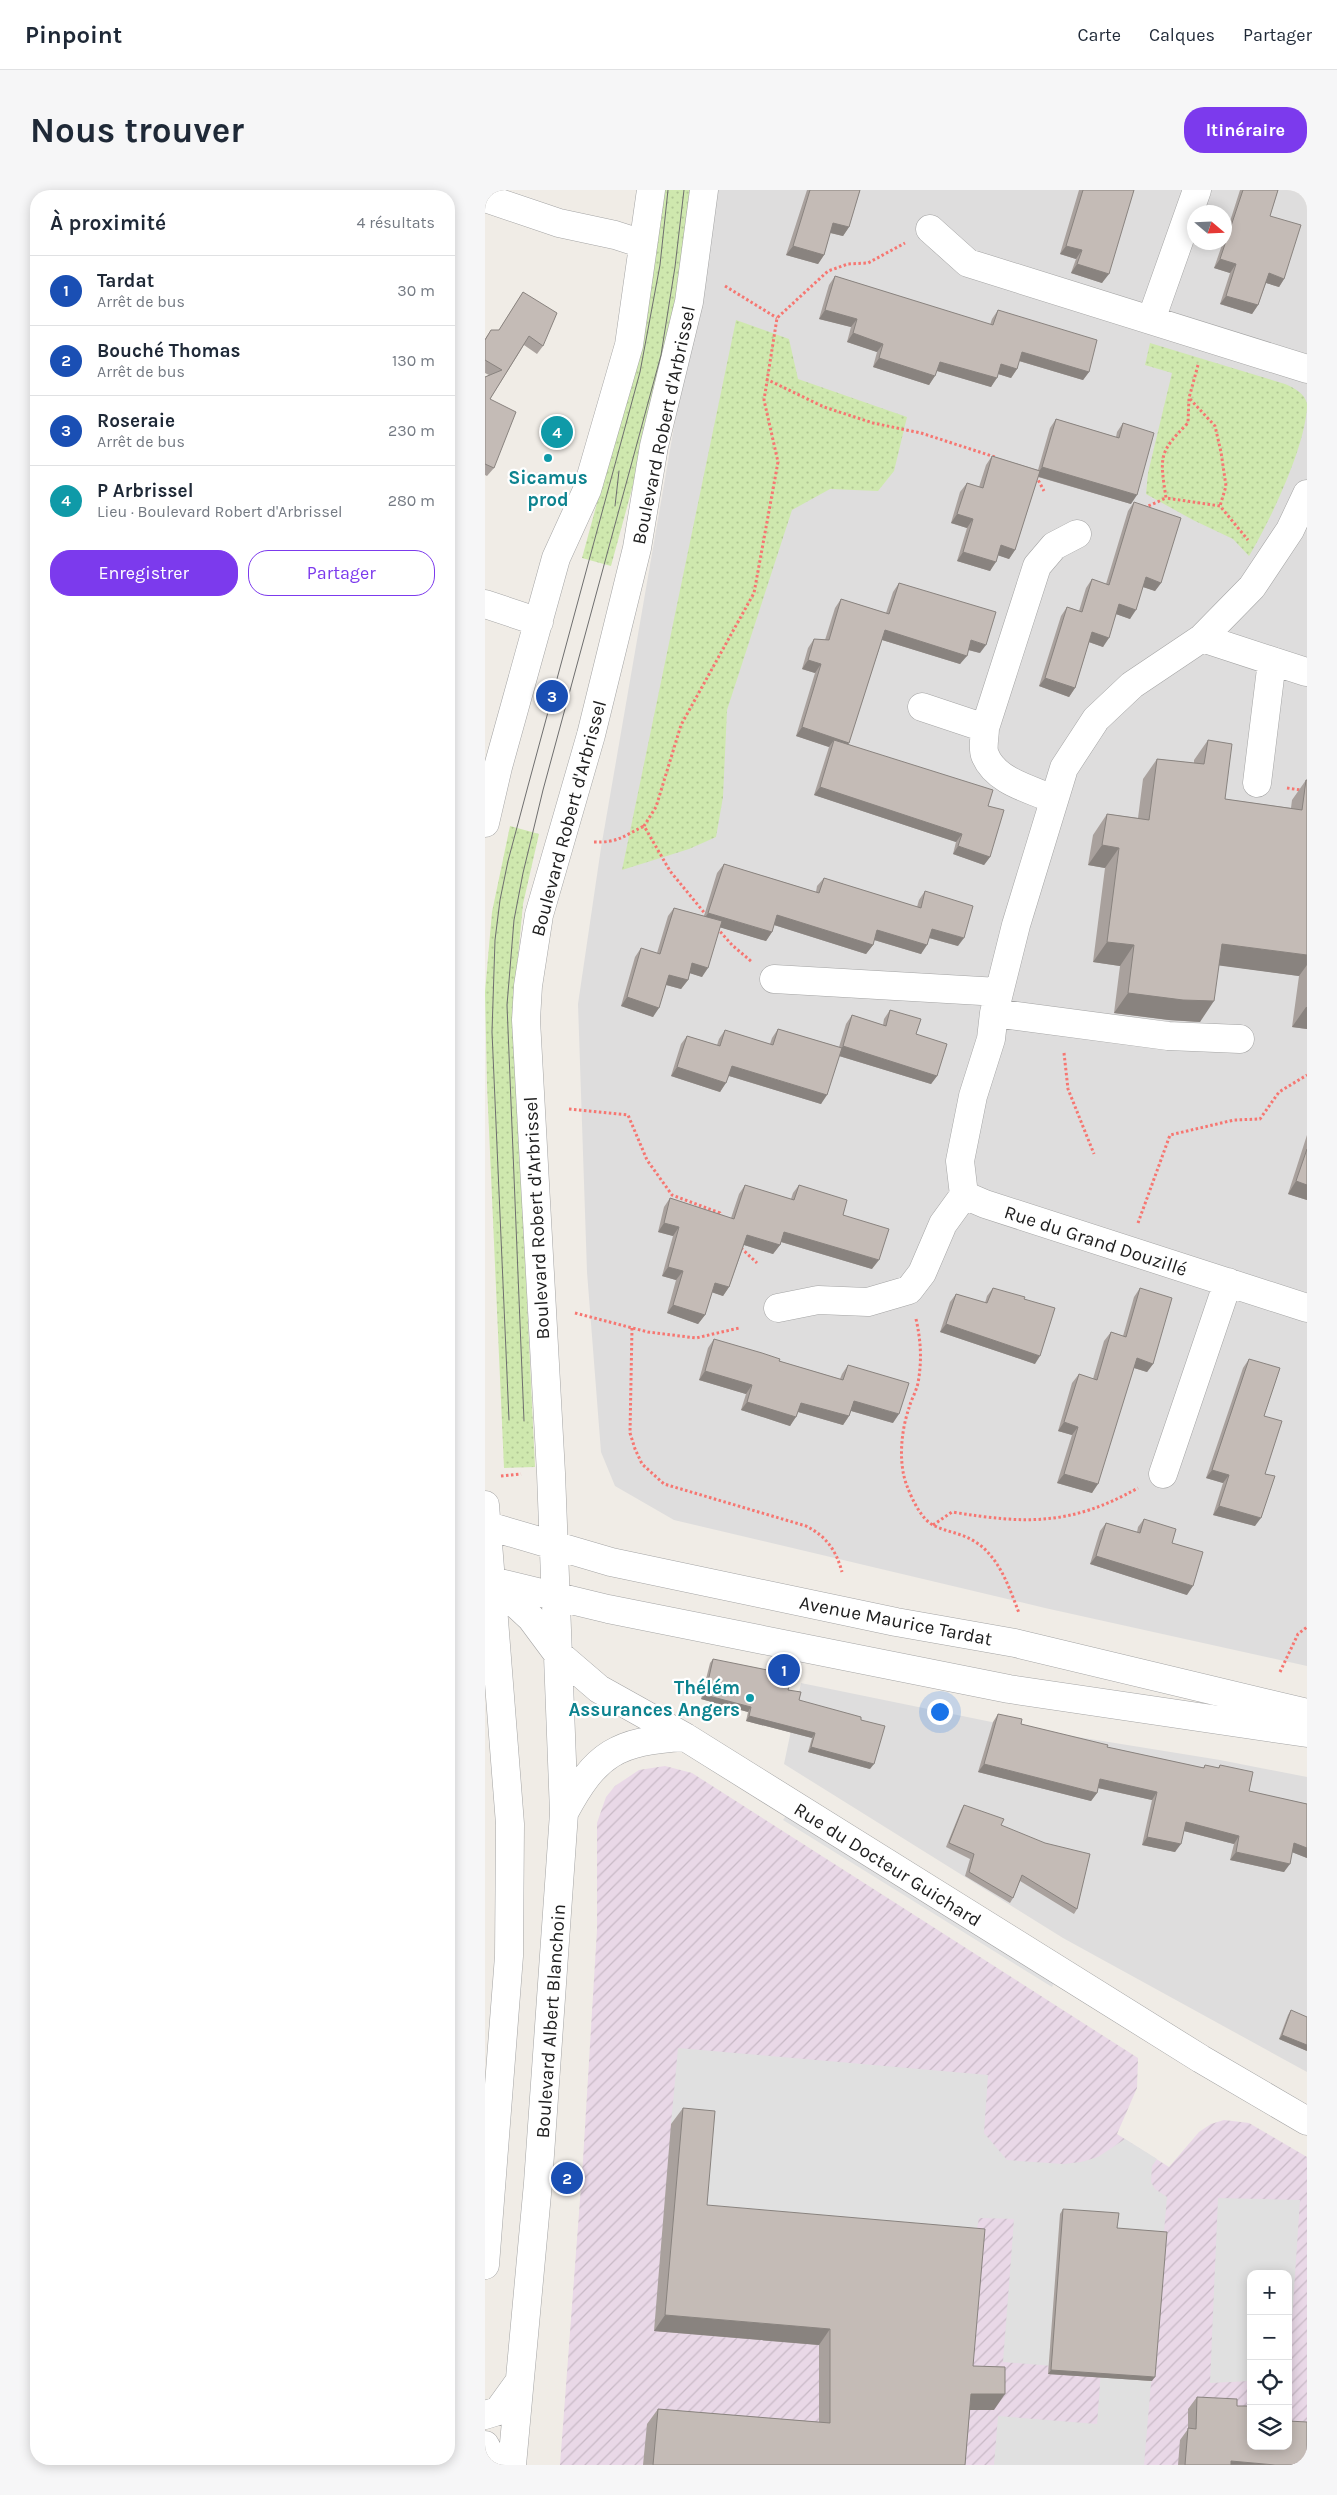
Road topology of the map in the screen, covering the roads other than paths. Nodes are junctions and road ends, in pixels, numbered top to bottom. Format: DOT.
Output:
graph roads {
  1 [pos="651,190"];
  2 [pos="704,190"];
  3 [pos="1197,190"];
  4 [pos="493,201"];
  5 [pos="931,229"];
  6 [pos="643,244"];
  7 [pos="1151,320"];
  8 [pos="1307,369"];
  9 [pos="1307,494"];
  10 [pos="1077,534"];
  11 [pos="485,604"];
  12 [pos="539,622"];
  13 [pos="1203,638"];
  14 [pos="1272,661"];
  15 [pos="1306,672"];
  16 [pos="922,706"];
  17 [pos="985,728"];
  18 [pos="1257,783"];
  19 [pos="1053,799"];
  20 [pos="485,823"];
  21 [pos="774,979"];
  22 [pos="997,1003"];
  23 [pos="1240,1039"];
  24 [pos="964,1195"];
  25 [pos="1228,1282"];
  26 [pos="778,1308"];
  27 [pos="1307,1308"];
  28 [pos="1163,1474"];
  29 [pos="486,1519"];
  30 [pos="554,1546"];
  31 [pos="488,1580"];
  32 [pos="555,1587"];
  33 [pos="557,1653"];
  34 [pos="1307,1713"];
  35 [pos="1307,1733"];
  36 [pos="685,1737"];
  37 [pos="564,1813"];
  38 [pos="1307,2121"];
  39 [pos="485,2265"];
  40 [pos="519,2382"];
  41 [pos="485,2415"];
  42 [pos="485,2445"];
  43 [pos="491,2465"];
  44 [pos="512,2465"];
  1 -- 6 [label="street"];
  2 -- 30 [label="street, Boulevard Robert d'Arbrissel"];
  3 -- 7 [label="street"];
  4 -- 6 [label="street"];
  5 -- 7 [label="street"];
  6 -- 12 [label="street"];
  7 -- 8 [label="street"];
  9 -- 13 [label="street"];
  10 -- 17 [label="street"];
  11 -- 12 [label="street"];
  12 -- 20 [label="street"];
  13 -- 14 [label="street"];
  13 -- 19 [label="street"];
  14 -- 15 [label="street"];
  14 -- 18 [label="street"];
  16 -- 17 [label="street"];
  17 -- 19 [label="street"];
  19 -- 22 [label="street"];
  21 -- 22 [label="street"];
  22 -- 23 [label="street"];
  22 -- 24 [label="street"];
  24 -- 25 [label="street, Rue du Grand Douzillé"];
  24 -- 26 [label="street"];
  25 -- 27 [label="street, Rue du Grand Douzillé"];
  25 -- 28 [label="street"];
  29 -- 30 [label="street, Avenue Maurice Tardat"];
  29 -- 31 [label="street"];
  30 -- 32 [label="street, Boulevard Robert d'Arbrissel"];
  30 -- 34 [label="street, Avenue Maurice Tardat"];
  31 -- 32 [label="street"];
  31 -- 33 [label="street, Rue du Docteur Guichard"];
  31 -- 39 [label="street"];
  32 -- 33 [label="street, Boulevard Albert Blanchoin"];
  32 -- 35 [label="street"];
  33 -- 36 [label="street, Rue du Docteur Guichard"];
  33 -- 37 [label="street, Boulevard Albert Blanchoin"];
  36 -- 37 [label="street"];
  36 -- 38 [label="street, Rue du Docteur Guichard"];
  37 -- 40 [label="street, Boulevard Albert Blanchoin"];
  40 -- 41 [label="street"];
  40 -- 44 [label="street, Boulevard Albert Blanchoin"];
  42 -- 43 [label="street"];
}
